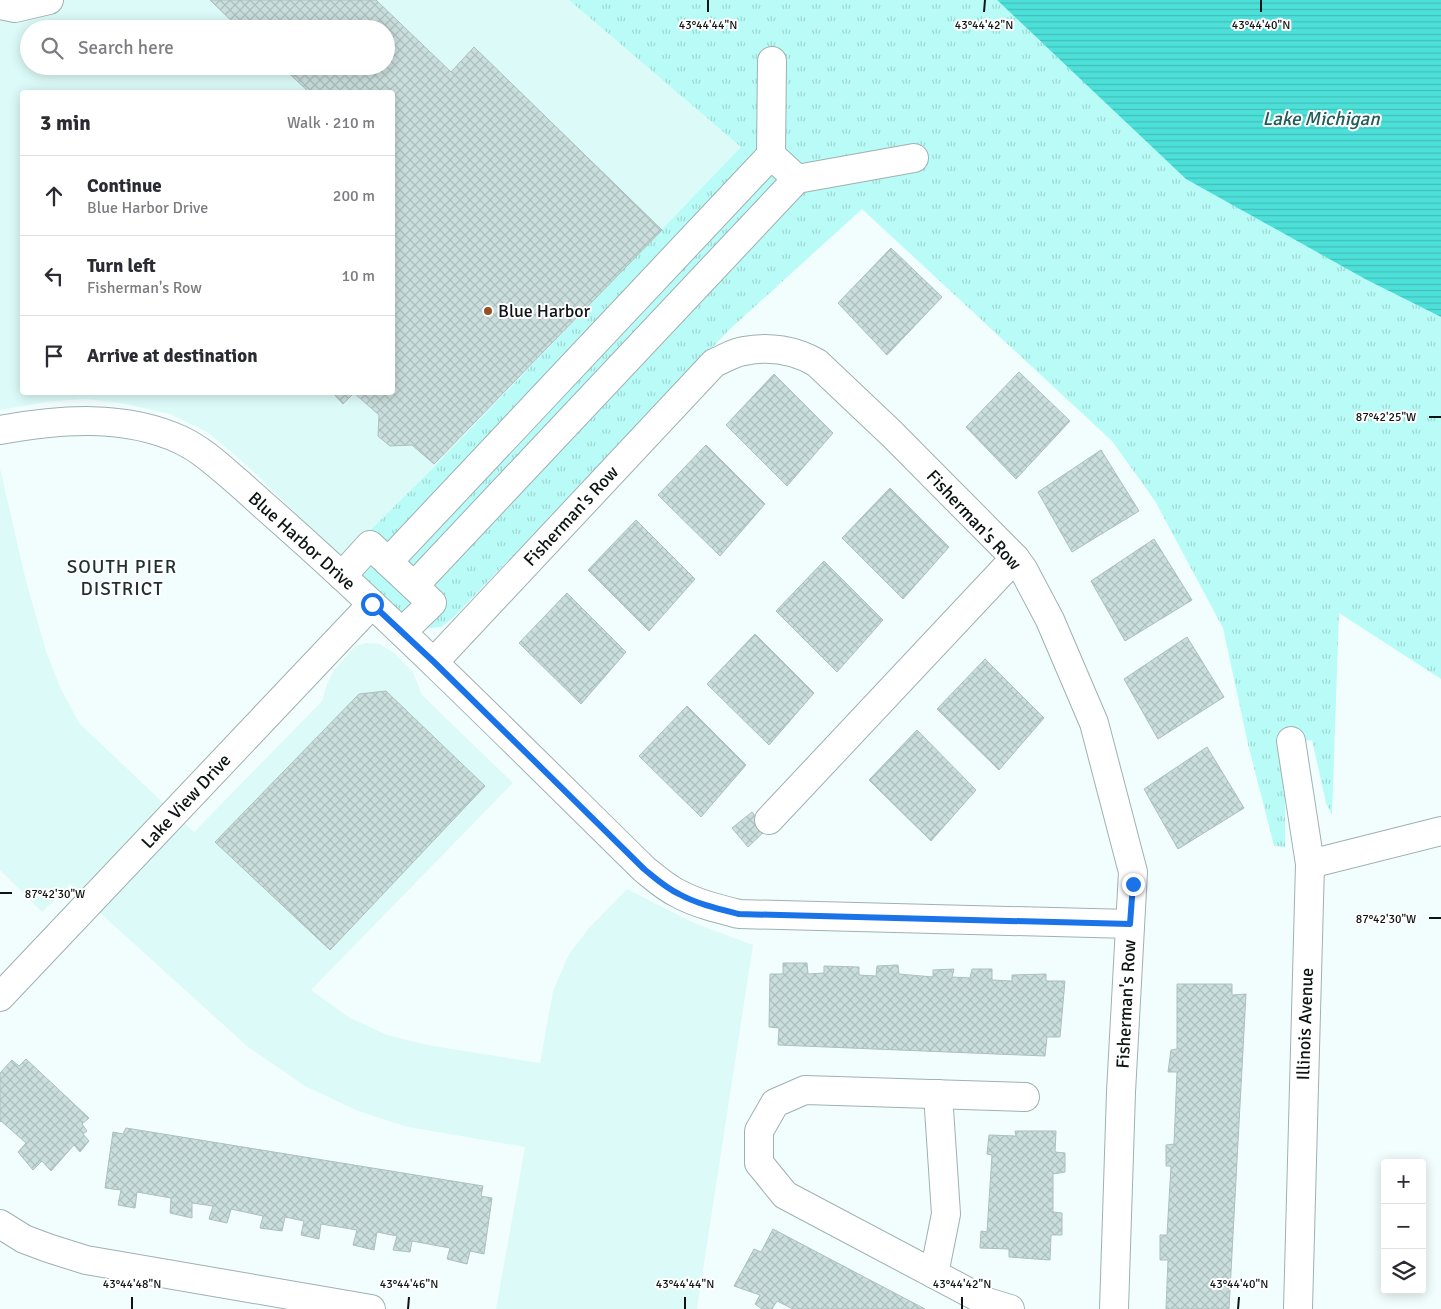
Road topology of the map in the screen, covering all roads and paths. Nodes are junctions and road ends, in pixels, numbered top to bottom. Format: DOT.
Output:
graph roads {
  1 [pos="48,0"];
  2 [pos="0,5"];
  3 [pos="772,61"];
  4 [pos="771,154"];
  5 [pos="914,158"];
  6 [pos="797,179"];
  7 [pos="0,430"];
  8 [pos="1015,558"];
  9 [pos="388,562"];
  10 [pos="342,576"];
  11 [pos="414,586"];
  12 [pos="372,604"];
  13 [pos="402,632"];
  14 [pos="434,662"];
  15 [pos="1291,741"];
  16 [pos="769,820"];
  17 [pos="1441,831"];
  18 [pos="1310,864"];
  19 [pos="1130,924"];
  20 [pos="0,997"];
  21 [pos="938,1094"];
  22 [pos="1025,1096"];
  23 [pos="0,1224"];
  24 [pos="934,1274"];
  25 [pos="371,1309"];
  26 [pos="1010,1309"];
  27 [pos="1114,1309"];
  28 [pos="1298,1309"];
  1 -- 2 [label="street"];
  3 -- 4 [label="street"];
  4 -- 6 [label="street"];
  4 -- 9 [label="street"];
  5 -- 6 [label="street"];
  6 -- 11 [label="street"];
  7 -- 10 [label="street, Blue Harbor Drive"];
  8 -- 14 [label="street, Fisherman's Row"];
  8 -- 16 [label="street"];
  8 -- 19 [label="street, Fisherman's Row"];
  9 -- 10 [label="street"];
  9 -- 11 [label="street"];
  10 -- 12 [label="street, Blue Harbor Drive"];
  11 -- 13 [label="street"];
  12 -- 13 [label="street, Blue Harbor Drive"];
  12 -- 20 [label="street, Lake View Drive"];
  13 -- 14 [label="street, Blue Harbor Drive"];
  14 -- 19 [label="street, Blue Harbor Drive"];
  15 -- 18 [label="street, Illinois Avenue"];
  17 -- 18 [label="street"];
  18 -- 28 [label="street, Illinois Avenue"];
  19 -- 27 [label="street, Fisherman's Row"];
  21 -- 22 [label="street"];
  21 -- 24 [label="street"];
  21 -- 24 [label="street"];
  23 -- 25 [label="street"];
  24 -- 26 [label="street"];
}
